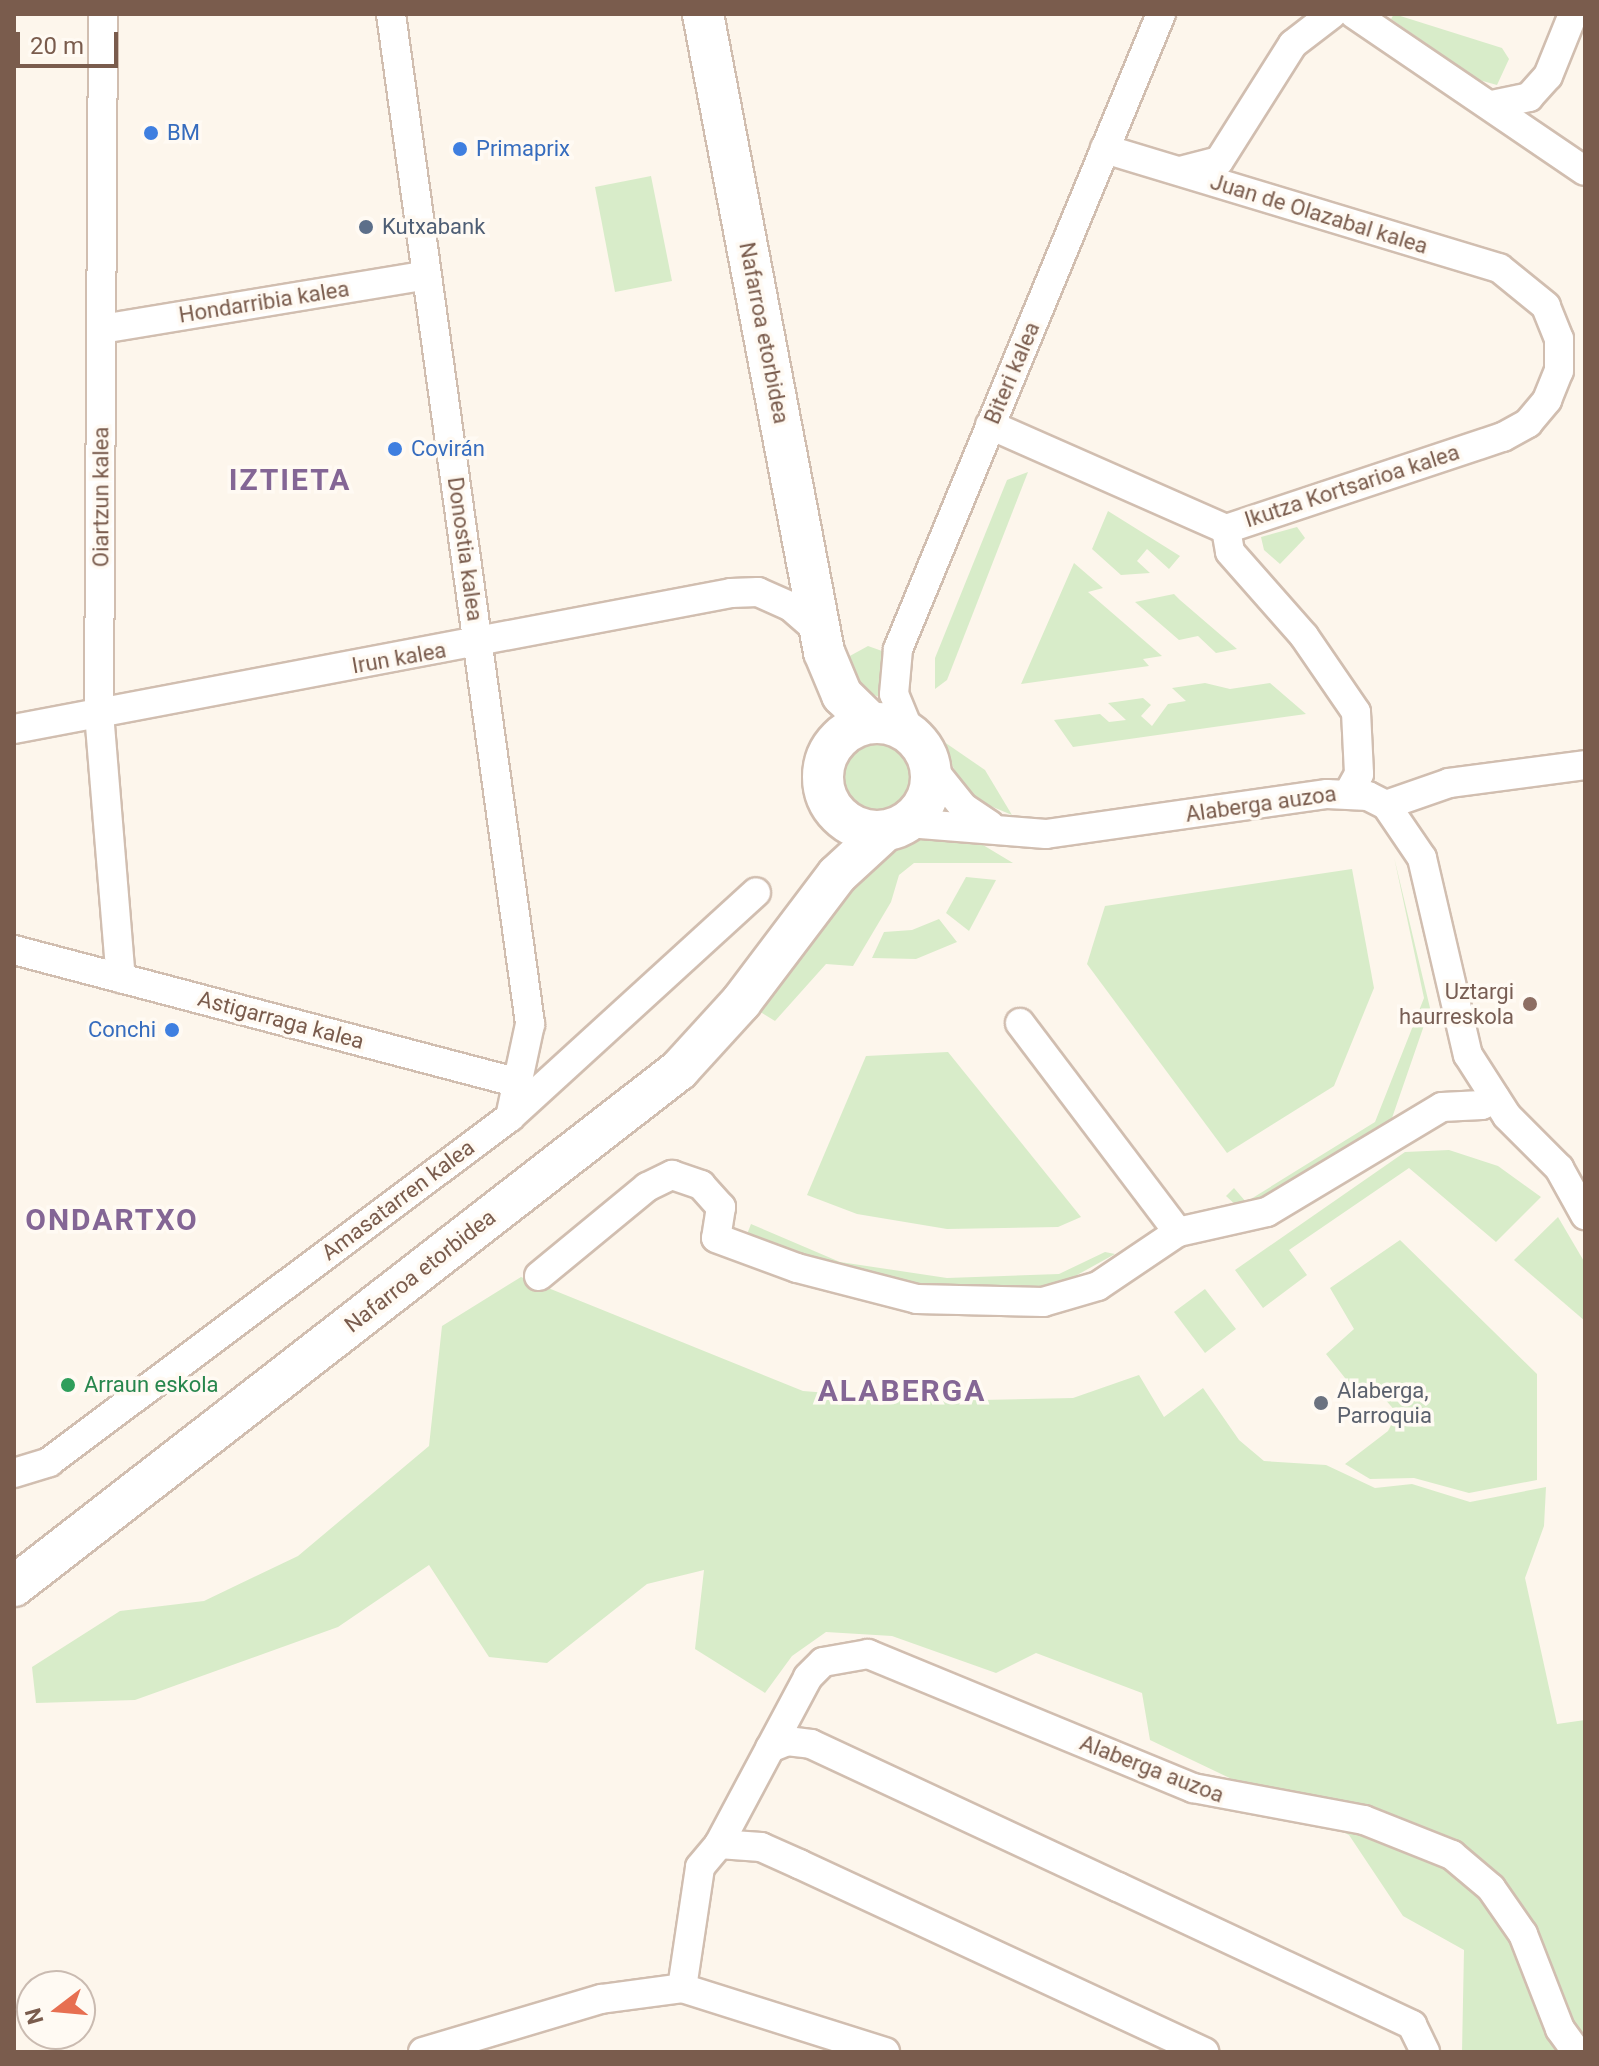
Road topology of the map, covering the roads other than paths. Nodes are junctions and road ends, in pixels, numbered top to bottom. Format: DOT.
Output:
graph roads {
  1 [pos="103,14"];
  2 [pos="391,14"];
  3 [pos="703,14"];
  4 [pos="1332,14"];
  5 [pos="1354,14"];
  6 [pos="1573,14"];
  7 [pos="1158,15"];
  8 [pos="1492,105"];
  9 [pos="1105,149"];
  10 [pos="1179,171"];
  11 [pos="1585,171"];
  12 [pos="427,275"];
  13 [pos="1530,287"];
  14 [pos="102,329"];
  15 [pos="990,425"];
  16 [pos="1226,529"];
  17 [pos="822,642"];
  18 [pos="478,644"];
  19 [pos="99,713"];
  20 [pos="871,723"];
  21 [pos="14,729"];
  22 [pos="921,751"];
  23 [pos="826,758"];
  24 [pos="1585,765"];
  25 [pos="1349,792"];
  26 [pos="830,804"];
  27 [pos="1386,805"];
  28 [pos="897,827"];
  29 [pos="1010,833"];
  30 [pos="756,892"];
  31 [pos="795,926"];
  32 [pos="14,950"];
  33 [pos="121,978"];
  34 [pos="1020,1023"];
  35 [pos="515,1082"];
  36 [pos="1495,1098"];
  37 [pos="510,1117"];
  38 [pos="1585,1215"];
  39 [pos="1178,1232"];
  40 [pos="539,1276"];
  41 [pos="14,1473"];
  42 [pos="14,1586"];
  43 [pos="770,1748"];
  44 [pos="719,1844"];
  45 [pos="682,1988"];
  46 [pos="1412,2025"];
  47 [pos="423,2052"];
  48 [pos="885,2052"];
  49 [pos="1204,2052"];
  50 [pos="1425,2052"];
  51 [pos="1436,2052"];
  52 [pos="1577,2052"];
  1 -- 14 [label="street, Oiartzun kalea"];
  2 -- 12 [label="street, Donostia kalea"];
  3 -- 17 [label="main road, Nafarroa etorbidea"];
  4 -- 10 [label="street"];
  5 -- 8 [label="street"];
  6 -- 8 [label="street"];
  7 -- 9 [label="street, Biteri kalea"];
  8 -- 11 [label="street"];
  9 -- 10 [label="street, Juan de Olazabal kalea"];
  9 -- 15 [label="street, Biteri kalea"];
  10 -- 13 [label="street, Juan de Olazabal kalea"];
  12 -- 14 [label="street, Hondarribia kalea"];
  12 -- 18 [label="street, Donostia kalea"];
  13 -- 16 [label="street, Ikutza Kortsarioa kalea"];
  14 -- 19 [label="street, Oiartzun kalea"];
  15 -- 16 [label="street, Ikutza Kortsarioa kalea"];
  15 -- 22 [label="street, Biteri kalea"];
  16 -- 25 [label="street"];
  17 -- 18 [label="street, Irun kalea"];
  17 -- 20 [label="main road, Nafarroa etorbidea"];
  17 -- 23 [label="main road, Nafarroa etorbidea"];
  18 -- 19 [label="street, Irun kalea"];
  18 -- 35 [label="street, Donostia kalea"];
  19 -- 21 [label="street, Irun kalea"];
  19 -- 33 [label="street, Oiartzun kalea"];
  20 -- 22 [label="main road"];
  20 -- 23 [label="main road"];
  22 -- 28 [label="main road"];
  22 -- 29 [label="street, Alaberga auzoa"];
  23 -- 26 [label="main road"];
  24 -- 27 [label="street"];
  25 -- 27 [label="street, Alaberga auzoa"];
  25 -- 29 [label="street, Alaberga auzoa"];
  26 -- 28 [label="main road"];
  26 -- 31 [label="main road, Nafarroa etorbidea"];
  27 -- 36 [label="street"];
  28 -- 29 [label="street, Alaberga auzoa"];
  28 -- 31 [label="main road, Nafarroa etorbidea"];
  30 -- 37 [label="street, Amasatarren kalea"];
  31 -- 42 [label="main road, Nafarroa etorbidea"];
  32 -- 33 [label="street, Astigarraga kalea"];
  33 -- 35 [label="street, Astigarraga kalea"];
  34 -- 39 [label="street"];
  35 -- 37 [label="street"];
  36 -- 38 [label="street"];
  36 -- 39 [label="street"];
  37 -- 41 [label="street, Amasatarren kalea"];
  39 -- 40 [label="street"];
  43 -- 44 [label="street, Alaberga auzoa"];
  43 -- 46 [label="street"];
  43 -- 52 [label="street, Alaberga auzoa"];
  44 -- 45 [label="street, Alaberga auzoa"];
  44 -- 49 [label="street"];
  45 -- 47 [label="street"];
  45 -- 48 [label="street"];
  46 -- 50 [label="street"];
  46 -- 51 [label="street"];
}
